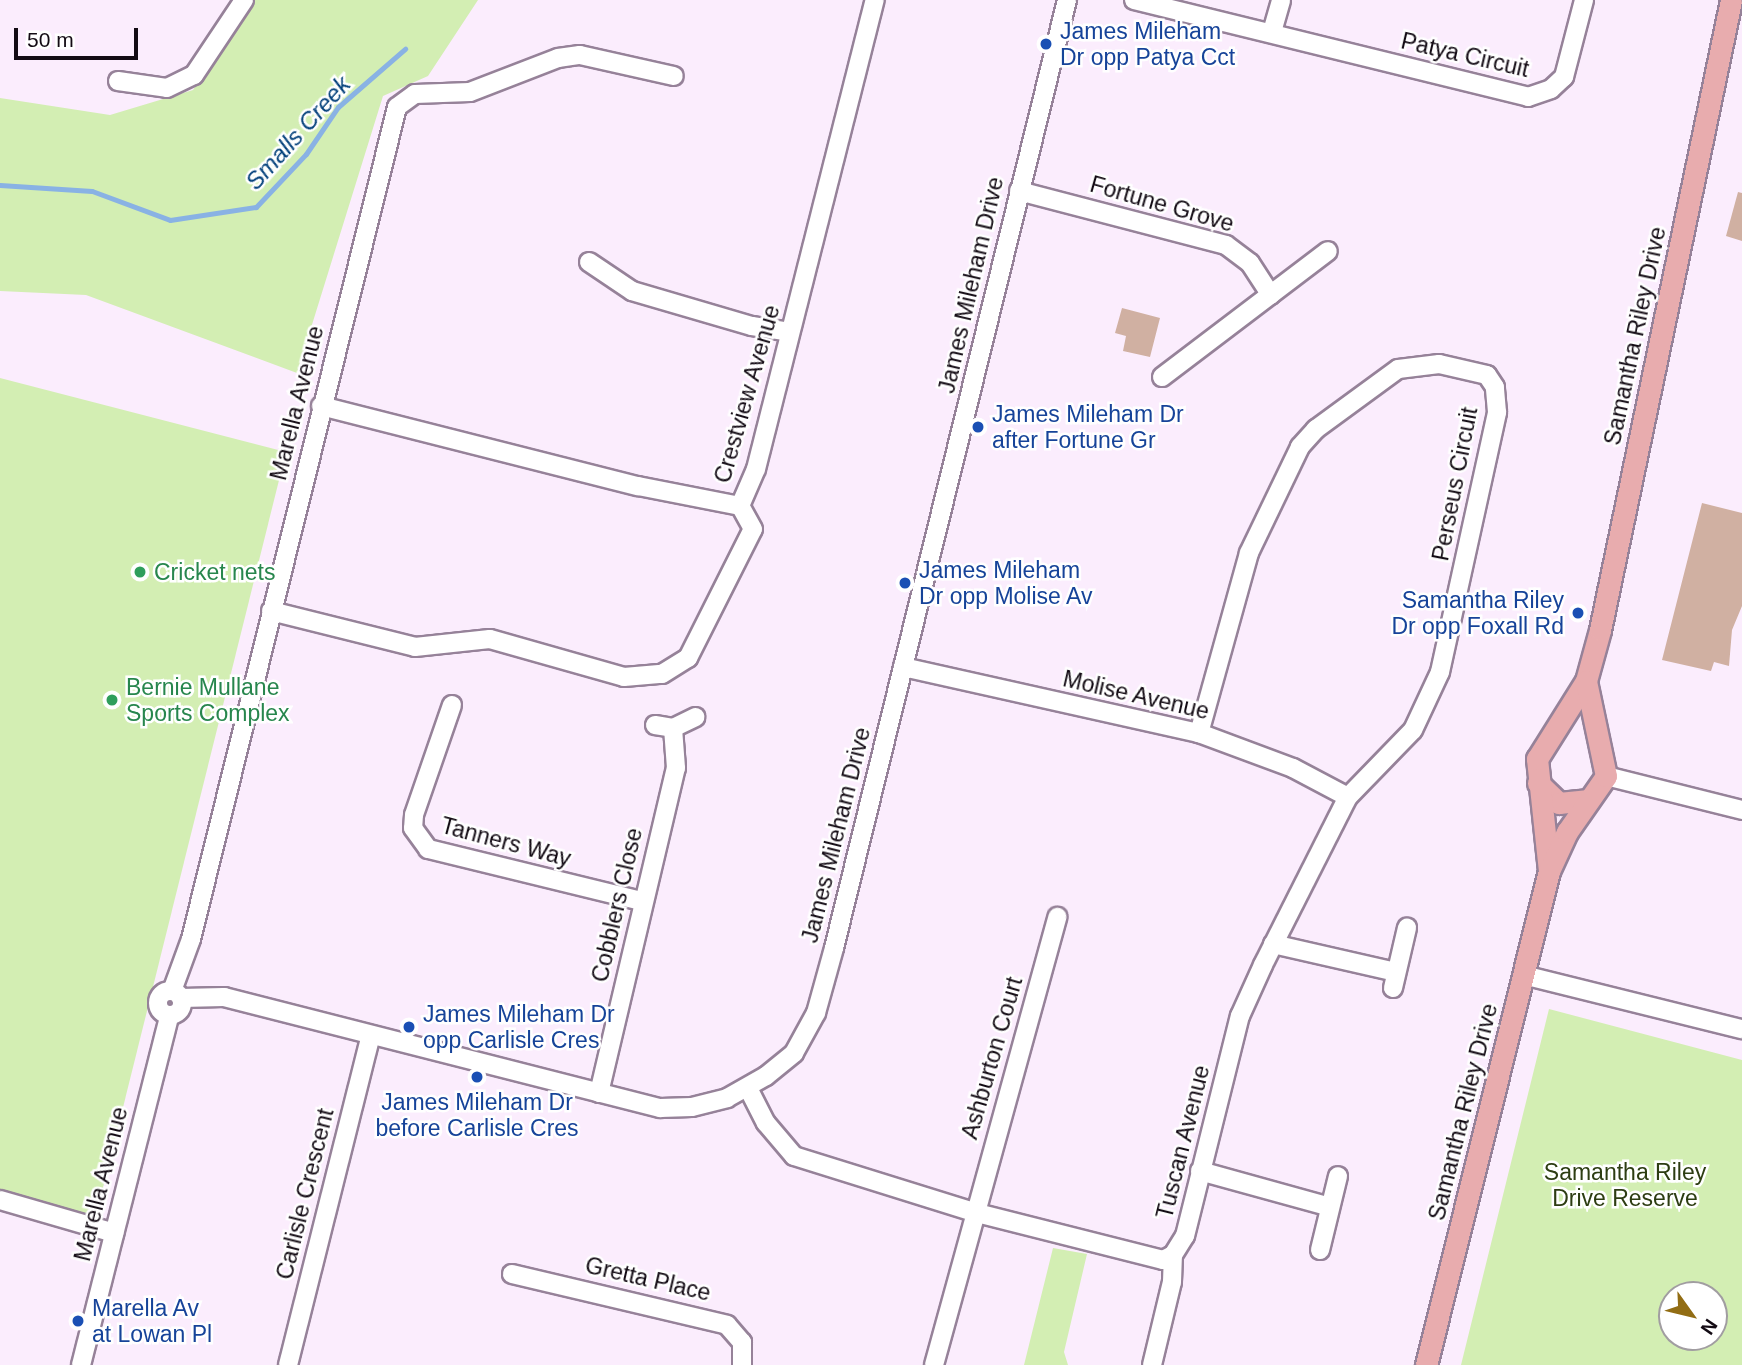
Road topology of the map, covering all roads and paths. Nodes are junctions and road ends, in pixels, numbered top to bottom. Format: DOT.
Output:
graph roads {
  1 [pos="244,0"];
  2 [pos="875,0"];
  3 [pos="1067,0"];
  4 [pos="1134,0"];
  5 [pos="1281,0"];
  6 [pos="1584,0"];
  7 [pos="1731,0"];
  8 [pos="1272,33"];
  9 [pos="674,76"];
  10 [pos="118,81"];
  11 [pos="1019,191"];
  12 [pos="1328,251"];
  13 [pos="589,262"];
  14 [pos="1271,295"];
  15 [pos="790,332"];
  16 [pos="1162,377"];
  17 [pos="321,406"];
  18 [pos="740,506"];
  19 [pos="271,611"];
  20 [pos="903,667"];
  21 [pos="1586,681"];
  22 [pos="452,705"];
  23 [pos="696,717"];
  24 [pos="1199,733"];
  25 [pos="1550,739"];
  26 [pos="1600,747"];
  27 [pos="1606,776"];
  28 [pos="1538,783"];
  29 [pos="1348,797"];
  30 [pos="1589,800"];
  31 [pos="1742,810"];
  32 [pos="1549,871"];
  33 [pos="642,901"];
  34 [pos="1057,917"];
  35 [pos="1408,928"];
  36 [pos="1273,944"];
  37 [pos="1523,975"];
  38 [pos="177,995"];
  39 [pos="1742,1029"];
  40 [pos="371,1035"];
  41 [pos="748,1088"];
  42 [pos="600,1093"];
  43 [pos="1200,1171"];
  44 [pos="1338,1177"];
  45 [pos="0,1200"];
  46 [pos="1327,1206"];
  47 [pos="976,1213"];
  48 [pos="114,1233"];
  49 [pos="1320,1250"];
  50 [pos="1173,1255"];
  51 [pos="512,1274"];
  52 [pos="81,1365"];
  53 [pos="288,1365"];
  54 [pos="742,1365"];
  55 [pos="934,1365"];
  56 [pos="1152,1365"];
  57 [pos="1426,1365"];
  1 -- 10 [label="street"];
  2 -- 15 [label="street, Crestview Avenue"];
  3 -- 11 [label="street, James Mileham Drive"];
  4 -- 8 [label="street, Patya Circuit"];
  5 -- 8 [label="street"];
  6 -- 8 [label="street, Patya Circuit"];
  7 -- 21 [label="main road, Samantha Riley Drive"];
  9 -- 17 [label="street, Marella Avenue"];
  11 -- 14 [label="street, Fortune Grove"];
  11 -- 20 [label="street, James Mileham Drive"];
  12 -- 14 [label="street"];
  13 -- 15 [label="street"];
  14 -- 16 [label="street"];
  15 -- 18 [label="street, Crestview Avenue"];
  17 -- 18 [label="street, Crestview Avenue"];
  17 -- 19 [label="street, Marella Avenue"];
  18 -- 19 [label="street"];
  19 -- 38 [label="street, Marella Avenue"];
  20 -- 24 [label="street, Molise Avenue"];
  20 -- 41 [label="street, James Mileham Drive"];
  21 -- 25 [label="main road, Samantha Riley Drive"];
  21 -- 26 [label="main road, Samantha Riley Drive"];
  22 -- 33 [label="street, Tanners Way"];
  23 -- 33 [label="street, Cobblers Close"];
  24 -- 29 [label="street, Molise Avenue"];
  24 -- 29 [label="street, Perseus Circuit"];
  25 -- 26 [label="main road"];
  25 -- 28 [label="main road, Samantha Riley Drive"];
  26 -- 27 [label="main road, Samantha Riley Drive"];
  27 -- 30 [label="main road, Samantha Riley Drive"];
  27 -- 31 [label="street"];
  28 -- 30 [label="main road"];
  28 -- 32 [label="main road, Samantha Riley Drive"];
  29 -- 36 [label="street, Tuscan Avenue"];
  30 -- 32 [label="main road, Samantha Riley Drive"];
  32 -- 37 [label="main road, Samantha Riley Drive"];
  33 -- 42 [label="street, Cobblers Close"];
  34 -- 47 [label="street, Ashburton Court"];
  35 -- 36 [label="street"];
  36 -- 43 [label="street, Tuscan Avenue"];
  37 -- 39 [label="street"];
  37 -- 57 [label="main road, Samantha Riley Drive"];
  38 -- 40 [label="street, James Mileham Drive"];
  38 -- 48 [label="street, Marella Avenue"];
  40 -- 42 [label="street, James Mileham Drive"];
  40 -- 53 [label="street, Carlisle Crescent"];
  41 -- 42 [label="street, James Mileham Drive"];
  41 -- 47 [label="street, Tuscan Avenue"];
  43 -- 46 [label="street"];
  43 -- 50 [label="street, Tuscan Avenue"];
  44 -- 46 [label="street"];
  45 -- 48 [label="street"];
  46 -- 49 [label="street"];
  47 -- 50 [label="street, Tuscan Avenue"];
  47 -- 55 [label="street"];
  48 -- 52 [label="street, Marella Avenue"];
  50 -- 56 [label="street"];
  51 -- 54 [label="street, Gretta Place"];
}
